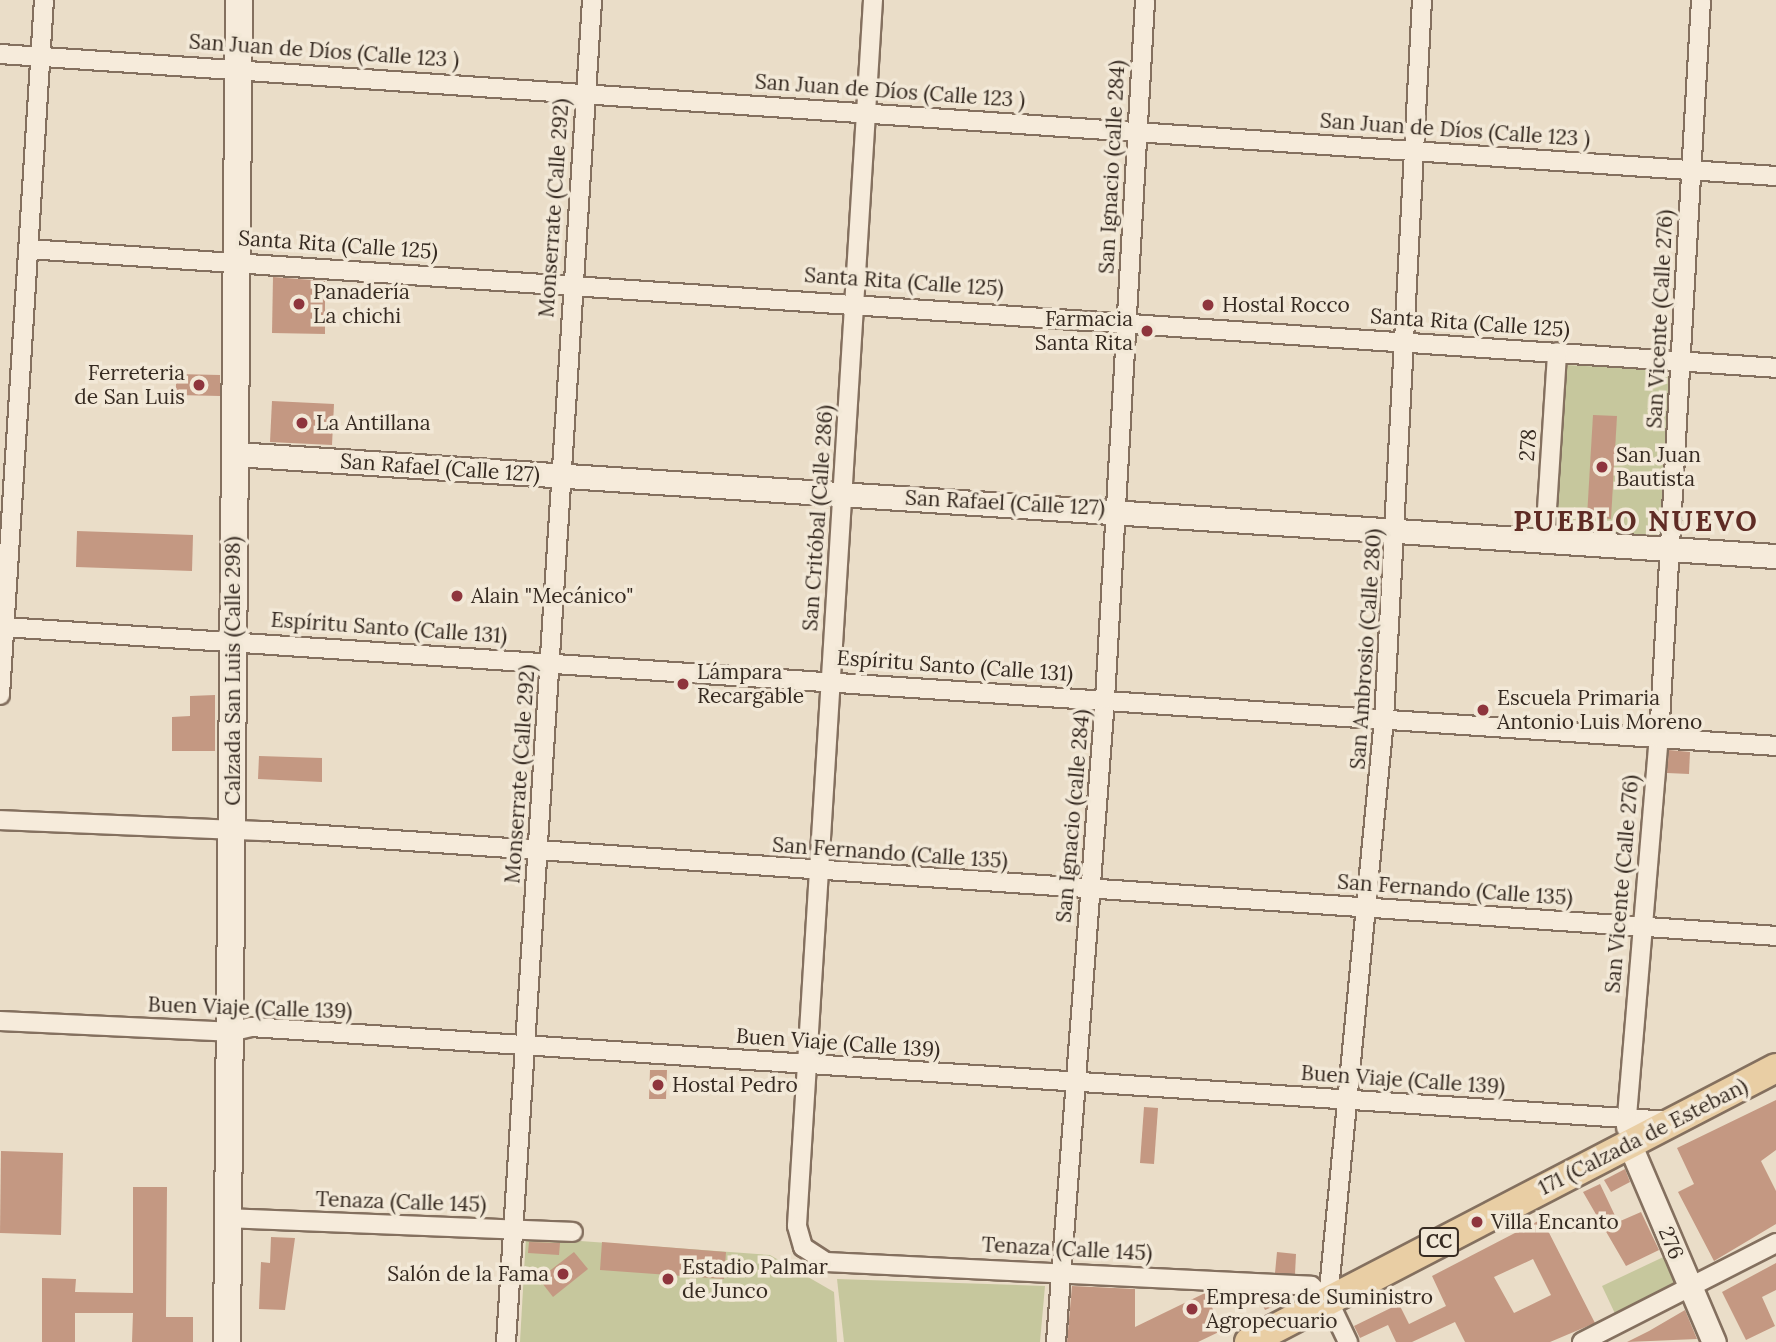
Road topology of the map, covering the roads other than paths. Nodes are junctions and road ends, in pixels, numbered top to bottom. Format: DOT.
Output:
graph roads {
  1 [pos="44,0"];
  2 [pos="239,0"];
  3 [pos="592,0"];
  4 [pos="873,0"];
  5 [pos="1145,0"];
  6 [pos="1422,0"];
  7 [pos="1701,0"];
  8 [pos="0,54"];
  9 [pos="41,57"];
  10 [pos="238,66"];
  11 [pos="585,92"];
  12 [pos="869,113"];
  13 [pos="1135,131"];
  14 [pos="1415,150"];
  15 [pos="1691,170"];
  16 [pos="1776,176"];
  17 [pos="28,248"];
  18 [pos="236,261"];
  19 [pos="571,285"];
  20 [pos="857,301"];
  21 [pos="1126,320"];
  22 [pos="1407,341"];
  23 [pos="1557,352"];
  24 [pos="1681,361"];
  25 [pos="1776,368"];
  26 [pos="235,453"];
  27 [pos="560,477"];
  28 [pos="843,494"];
  29 [pos="1117,509"];
  30 [pos="1397,531"];
  31 [pos="1545,540"];
  32 [pos="1671,548"];
  33 [pos="1776,556"];
  34 [pos="4,626"];
  35 [pos="233,640"];
  36 [pos="550,663"];
  37 [pos="828,680"];
  38 [pos="0,695"];
  39 [pos="1105,699"];
  40 [pos="1384,720"];
  41 [pos="1659,738"];
  42 [pos="1776,746"];
  43 [pos="0,820"];
  44 [pos="231,831"];
  45 [pos="538,851"];
  46 [pos="818,871"];
  47 [pos="1090,890"];
  48 [pos="1368,908"];
  49 [pos="1641,925"];
  50 [pos="1776,936"];
  51 [pos="0,1021"];
  52 [pos="230,1032"];
  53 [pos="525,1046"];
  54 [pos="806,1064"];
  55 [pos="1776,1068"];
  56 [pos="1075,1080"];
  57 [pos="1348,1099"];
  58 [pos="1627,1130"];
  59 [pos="227,1218"];
  60 [pos="515,1229"];
  61 [pos="573,1232"];
  62 [pos="1776,1243"];
  63 [pos="803,1247"];
  64 [pos="1062,1269"];
  65 [pos="1690,1288"];
  66 [pos="1328,1300"];
  67 [pos="227,1342"];
  68 [pos="506,1342"];
  69 [pos="1056,1342"];
  70 [pos="1249,1342"];
  71 [pos="1348,1342"];
  72 [pos="1582,1342"];
  73 [pos="1714,1342"];
  1 -- 9 [label="street"];
  2 -- 10 [label="main road, Calzada San Luis (Calle 298)"];
  3 -- 11 [label="street, Monserrate (Calle 292)"];
  4 -- 12 [label="street, San Critóbal (Calle 286)"];
  5 -- 13 [label="street, San Ignacio (calle 284)"];
  6 -- 14 [label="street, San Ambrosio (Calle 280)"];
  7 -- 15 [label="street, San Vicente (Calle 276)"];
  8 -- 9 [label="street, San Juan de Díos (Calle 123 )"];
  9 -- 10 [label="street, San Juan de Díos (Calle 123 )"];
  9 -- 17 [label="street"];
  10 -- 11 [label="street, San Juan de Díos (Calle 123 )"];
  10 -- 18 [label="main road, Calzada San Luis (Calle 298)"];
  11 -- 12 [label="street, San Juan de Díos (Calle 123 )"];
  11 -- 19 [label="street, Monserrate (Calle 292)"];
  12 -- 13 [label="street, San Juan de Díos (Calle 123 )"];
  12 -- 20 [label="street, San Critóbal (Calle 286)"];
  13 -- 14 [label="street, San Juan de Díos (Calle 123 )"];
  13 -- 21 [label="street, San Ignacio (calle 284)"];
  14 -- 15 [label="street, San Juan de Díos (Calle 123 )"];
  14 -- 22 [label="street, San Ambrosio (Calle 280)"];
  15 -- 16 [label="street, San Juan de Díos (Calle 123 )"];
  15 -- 24 [label="street, San Vicente (Calle 276)"];
  17 -- 18 [label="street, Santa Rita (Calle 125)"];
  17 -- 34 [label="street"];
  18 -- 19 [label="street, Santa Rita (Calle 125)"];
  18 -- 26 [label="main road, Calzada San Luis (Calle 298)"];
  19 -- 20 [label="street, Santa Rita (Calle 125)"];
  19 -- 27 [label="street, Monserrate (Calle 292)"];
  20 -- 21 [label="street, Santa Rita (Calle 125)"];
  20 -- 28 [label="street, San Critóbal (Calle 286)"];
  21 -- 22 [label="street, Santa Rita (Calle 125)"];
  21 -- 29 [label="street, San Ignacio (calle 284)"];
  22 -- 23 [label="street, Santa Rita (Calle 125)"];
  22 -- 30 [label="street, San Ambrosio (Calle 280)"];
  23 -- 24 [label="street, Santa Rita (Calle 125)"];
  23 -- 31 [label="street, 278"];
  24 -- 25 [label="street, Santa Rita (Calle 125)"];
  24 -- 32 [label="street, San Vicente (Calle 276)"];
  26 -- 27 [label="street, San Rafael (Calle 127)"];
  26 -- 35 [label="main road, Calzada San Luis (Calle 298)"];
  27 -- 28 [label="street, San Rafael (Calle 127)"];
  27 -- 36 [label="street, Monserrate (Calle 292)"];
  28 -- 29 [label="street, San Rafael (Calle 127)"];
  28 -- 37 [label="street, San Critóbal (Calle 286)"];
  29 -- 30 [label="street, San Rafael (Calle 127)"];
  29 -- 39 [label="street, San Ignacio (calle 284)"];
  30 -- 31 [label="street, San Rafael (Calle 127)"];
  30 -- 40 [label="street, San Ambrosio (Calle 280)"];
  31 -- 32 [label="street, San Rafael (Calle 127)"];
  32 -- 33 [label="street, San Rafael (Calle 127)"];
  32 -- 41 [label="street, San Vicente (Calle 276)"];
  34 -- 35 [label="street, Espíritu Santo (Calle 131)"];
  34 -- 38 [label="street"];
  35 -- 36 [label="street, Espíritu Santo (Calle 131)"];
  35 -- 44 [label="main road, Calzada San Luis (Calle 298)"];
  36 -- 37 [label="street, Espíritu Santo (Calle 131)"];
  36 -- 45 [label="street, Monserrate (Calle 292)"];
  37 -- 39 [label="street, Espíritu Santo (Calle 131)"];
  37 -- 46 [label="street, San Critóbal (Calle 286)"];
  39 -- 40 [label="street, Espíritu Santo (Calle 131)"];
  39 -- 47 [label="street, San Ignacio (calle 284)"];
  40 -- 41 [label="street, Espíritu Santo (Calle 131)"];
  40 -- 48 [label="street, San Ambrosio (Calle 280)"];
  41 -- 42 [label="street, Espíritu Santo (Calle 131)"];
  41 -- 49 [label="street, San Vicente (Calle 276)"];
  43 -- 44 [label="street, San Fernando (Calle 135)"];
  44 -- 45 [label="street, San Fernando (Calle 135)"];
  44 -- 52 [label="main road, Calzada San Luis (Calle 298)"];
  45 -- 46 [label="street, San Fernando (Calle 135)"];
  45 -- 53 [label="street, Monserrate (Calle 292)"];
  46 -- 47 [label="street, San Fernando (Calle 135)"];
  46 -- 54 [label="street, San Critóbal (Calle 286)"];
  47 -- 48 [label="street, San Fernando (Calle 135)"];
  47 -- 56 [label="street, San Ignacio (calle 284)"];
  48 -- 49 [label="street, San Fernando (Calle 135)"];
  48 -- 57 [label="street, San Ambrosio (Calle 280)"];
  49 -- 50 [label="street, San Fernando (Calle 135)"];
  49 -- 58 [label="street, San Vicente (Calle 276)"];
  51 -- 52 [label="street, Buen Viaje (Calle 139)"];
  52 -- 53 [label="street, Buen Viaje (Calle 139)"];
  52 -- 59 [label="main road, Calzada San Luis (Calle 298)"];
  53 -- 54 [label="street, Buen Viaje (Calle 139)"];
  53 -- 60 [label="street, Monserrate (Calle 292)"];
  54 -- 56 [label="street, Buen Viaje (Calle 139)"];
  54 -- 63 [label="street, San Critóbal (Calle 286)"];
  55 -- 58 [label="main road, 171 (Calzada de Esteban) / CC"];
  56 -- 57 [label="street, Buen Viaje (Calle 139)"];
  56 -- 64 [label="street, San Ignacio (calle 284)"];
  57 -- 58 [label="street, Buen Viaje (Calle 139)"];
  57 -- 66 [label="street, San Ambrosio (Calle 280)"];
  58 -- 65 [label="street, 276"];
  58 -- 66 [label="main road, 171 (Calzada de Esteban) / CC"];
  59 -- 60 [label="street, Tenaza (Calle 145)"];
  59 -- 67 [label="main road, Calzada San Luis (Calle 298)"];
  60 -- 61 [label="street, Tenaza (Calle 145)"];
  60 -- 68 [label="street, Monserrate (Calle 292)"];
  62 -- 65 [label="street"];
  63 -- 64 [label="street, Tenaza (Calle 145)"];
  64 -- 66 [label="street, Tenaza (Calle 145)"];
  64 -- 69 [label="street, San Ignacio (calle 284)"];
  65 -- 72 [label="street"];
  65 -- 73 [label="street, 276"];
  66 -- 70 [label="main road, 171 (Calzada de Esteban) / CC"];
  66 -- 71 [label="street"];
}
